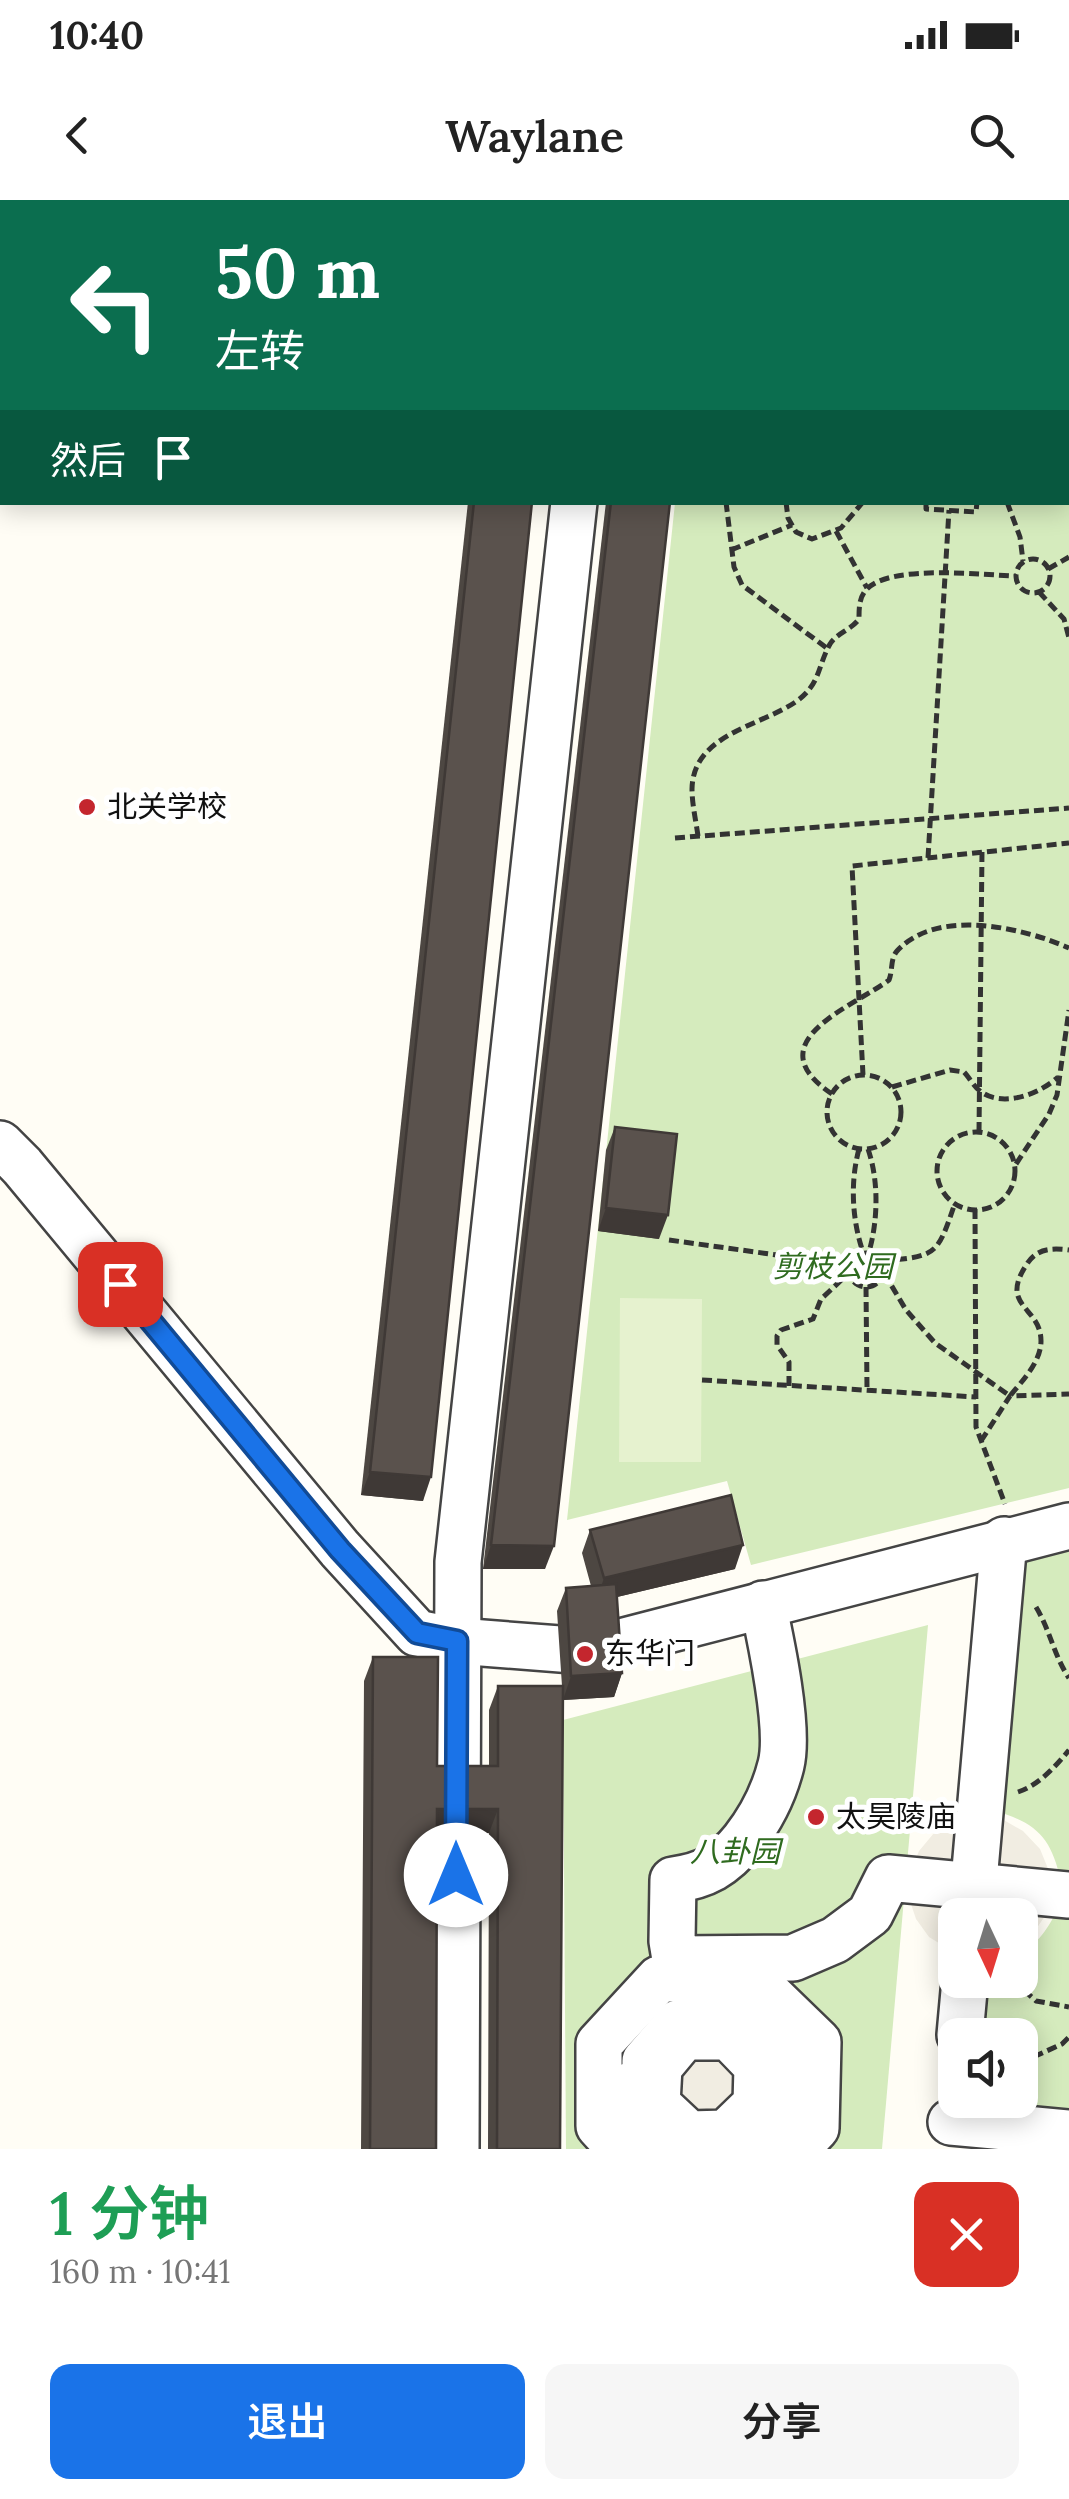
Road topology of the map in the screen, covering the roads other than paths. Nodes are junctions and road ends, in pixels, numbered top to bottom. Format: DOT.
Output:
graph roads {
  1 [pos="574,505"];
  2 [pos="0,1144"];
  3 [pos="1005,1522"];
  4 [pos="1069,1526"];
  5 [pos="763,1604"];
  6 [pos="457,1641"];
  7 [pos="1069,1895"];
  8 [pos="961,1898"];
  9 [pos="972,1898"];
  10 [pos="1020,1898"];
  11 [pos="707,2081"];
  12 [pos="952,2119"];
  13 [pos="1069,2133"];
  14 [pos="456,2149"];
  1 -- 6 [label="street"];
  2 -- 6 [label="street"];
  3 -- 4 [label="street"];
  3 -- 5 [label="street"];
  3 -- 9 [label="street"];
  5 -- 6 [label="street"];
  5 -- 11 [label="street"];
  6 -- 14 [label="street"];
  7 -- 10 [label="street"];
  8 -- 11 [label="street"];
  12 -- 13 [label="street"];
}
